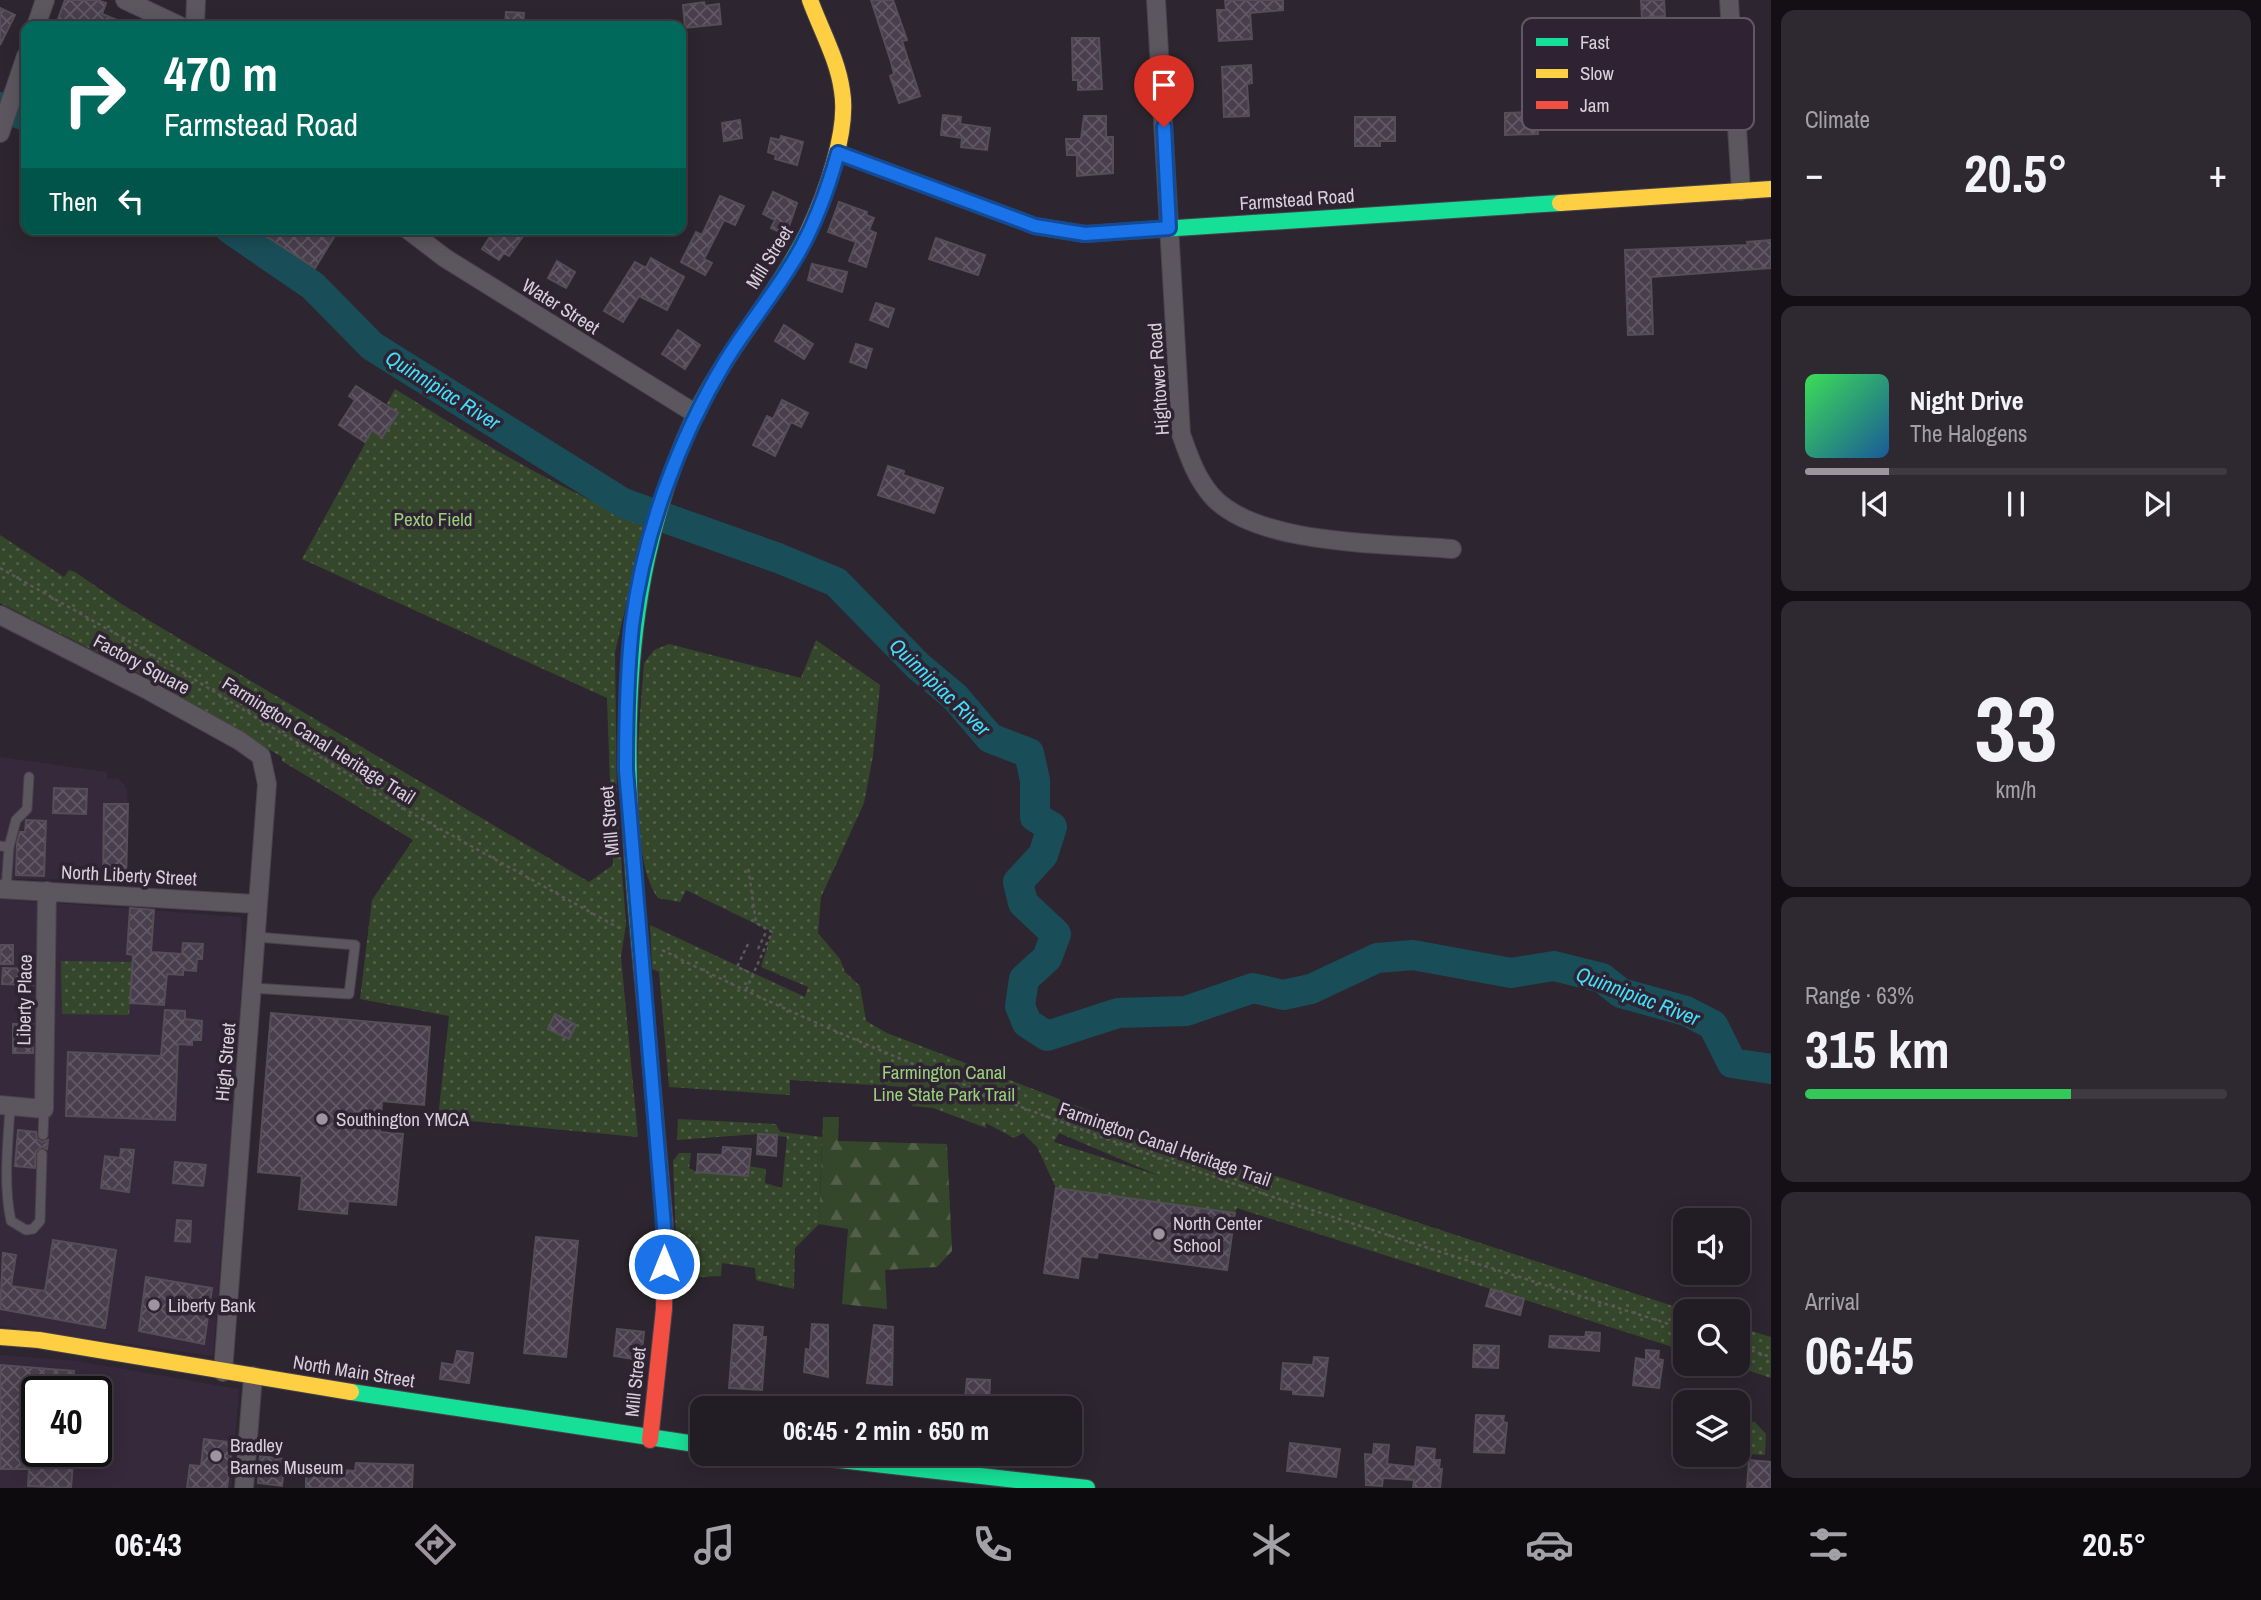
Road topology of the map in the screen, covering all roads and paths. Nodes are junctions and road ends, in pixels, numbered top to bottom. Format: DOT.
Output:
graph roads {
  1 [pos="45,0"];
  2 [pos="125,0"];
  3 [pos="196,0"];
  4 [pos="810,0"];
  5 [pos="1156,0"];
  6 [pos="1729,0"];
  7 [pos="1730,18"];
  8 [pos="38,21"];
  9 [pos="169,21"];
  10 [pos="195,21"];
  11 [pos="21,71"];
  12 [pos="2,127"];
  13 [pos="1737,130"];
  14 [pos="838,153"];
  15 [pos="1771,190"];
  16 [pos="1741,191"];
  17 [pos="1169,228"];
  18 [pos="415,235"];
  19 [pos="696,414"];
  20 [pos="1452,548"];
  21 [pos="0,568"];
  22 [pos="0,615"];
  23 [pos="261,756"];
  24 [pos="29,777"];
  25 [pos="5,846"];
  26 [pos="748,866"];
  27 [pos="3,889"];
  28 [pos="47,891"];
  29 [pos="256,904"];
  30 [pos="767,928"];
  31 [pos="626,931"];
  32 [pos="257,937"];
  33 [pos="748,944"];
  34 [pos="660,948"];
  35 [pos="758,949"];
  36 [pos="753,974"];
  37 [pos="252,988"];
  38 [pos="746,990"];
  39 [pos="5,1106"];
  40 [pos="44,1109"];
  41 [pos="43,1135"];
  42 [pos="42,1154"];
  43 [pos="1673,1325"];
  44 [pos="0,1338"];
  45 [pos="1750,1350"];
  46 [pos="1771,1357"];
  47 [pos="223,1372"];
  48 [pos="253,1376"];
  49 [pos="650,1440"];
  50 [pos="690,1444"];
  51 [pos="887,1466"];
  52 [pos="1056,1486"];
  53 [pos="244,1488"];
  54 [pos="1087,1488"];
  1 -- 8 [label="street"];
  2 -- 9 [label="street"];
  3 -- 10 [label="street"];
  4 -- 14 [label="main road, Mill Street"];
  5 -- 17 [label="street, Hightower Road"];
  6 -- 7 [label="street"];
  11 -- 12 [label="street"];
  13 -- 16 [label="street"];
  14 -- 17 [label="main road, Farmstead Road"];
  14 -- 19 [label="main road, Mill Street"];
  15 -- 16 [label="main road, Farmstead Road"];
  16 -- 17 [label="main road, Farmstead Road"];
  17 -- 20 [label="street, Hightower Road"];
  18 -- 19 [label="street, Water Street"];
  19 -- 49 [label="main road, Mill Street"];
  21 -- 31 [label="path, Farmington Canal Heritage Trail"];
  22 -- 23 [label="street, Factory Square"];
  23 -- 29 [label="street, High Street"];
  24 -- 25 [label="lane"];
  25 -- 27 [label="lane"];
  26 -- 30 [label="path"];
  27 -- 28 [label="street, North Liberty Street"];
  28 -- 29 [label="street, North Liberty Street"];
  28 -- 40 [label="street, Liberty Place"];
  29 -- 32 [label="street, High Street"];
  30 -- 35 [label="path"];
  30 -- 36 [label="path"];
  32 -- 37 [label="street, High Street"];
  32 -- 37 [label="lane"];
  33 -- 36 [label="path"];
  34 -- 38 [label="path, Farmington Canal Heritage Trail"];
  36 -- 38 [label="path"];
  37 -- 47 [label="street, High Street"];
  38 -- 43 [label="path, Farmington Canal Heritage Trail"];
  39 -- 40 [label="street"];
  39 -- 42 [label="lane"];
  40 -- 41 [label="lane"];
  44 -- 47 [label="main road, North Main Street"];
  45 -- 46 [label="path"];
  47 -- 48 [label="main road, North Main Street"];
  48 -- 49 [label="main road, North Main Street"];
  48 -- 53 [label="street"];
  49 -- 50 [label="main road, North Main Street"];
  51 -- 52 [label="main road"];
  52 -- 54 [label="main road"];
}
